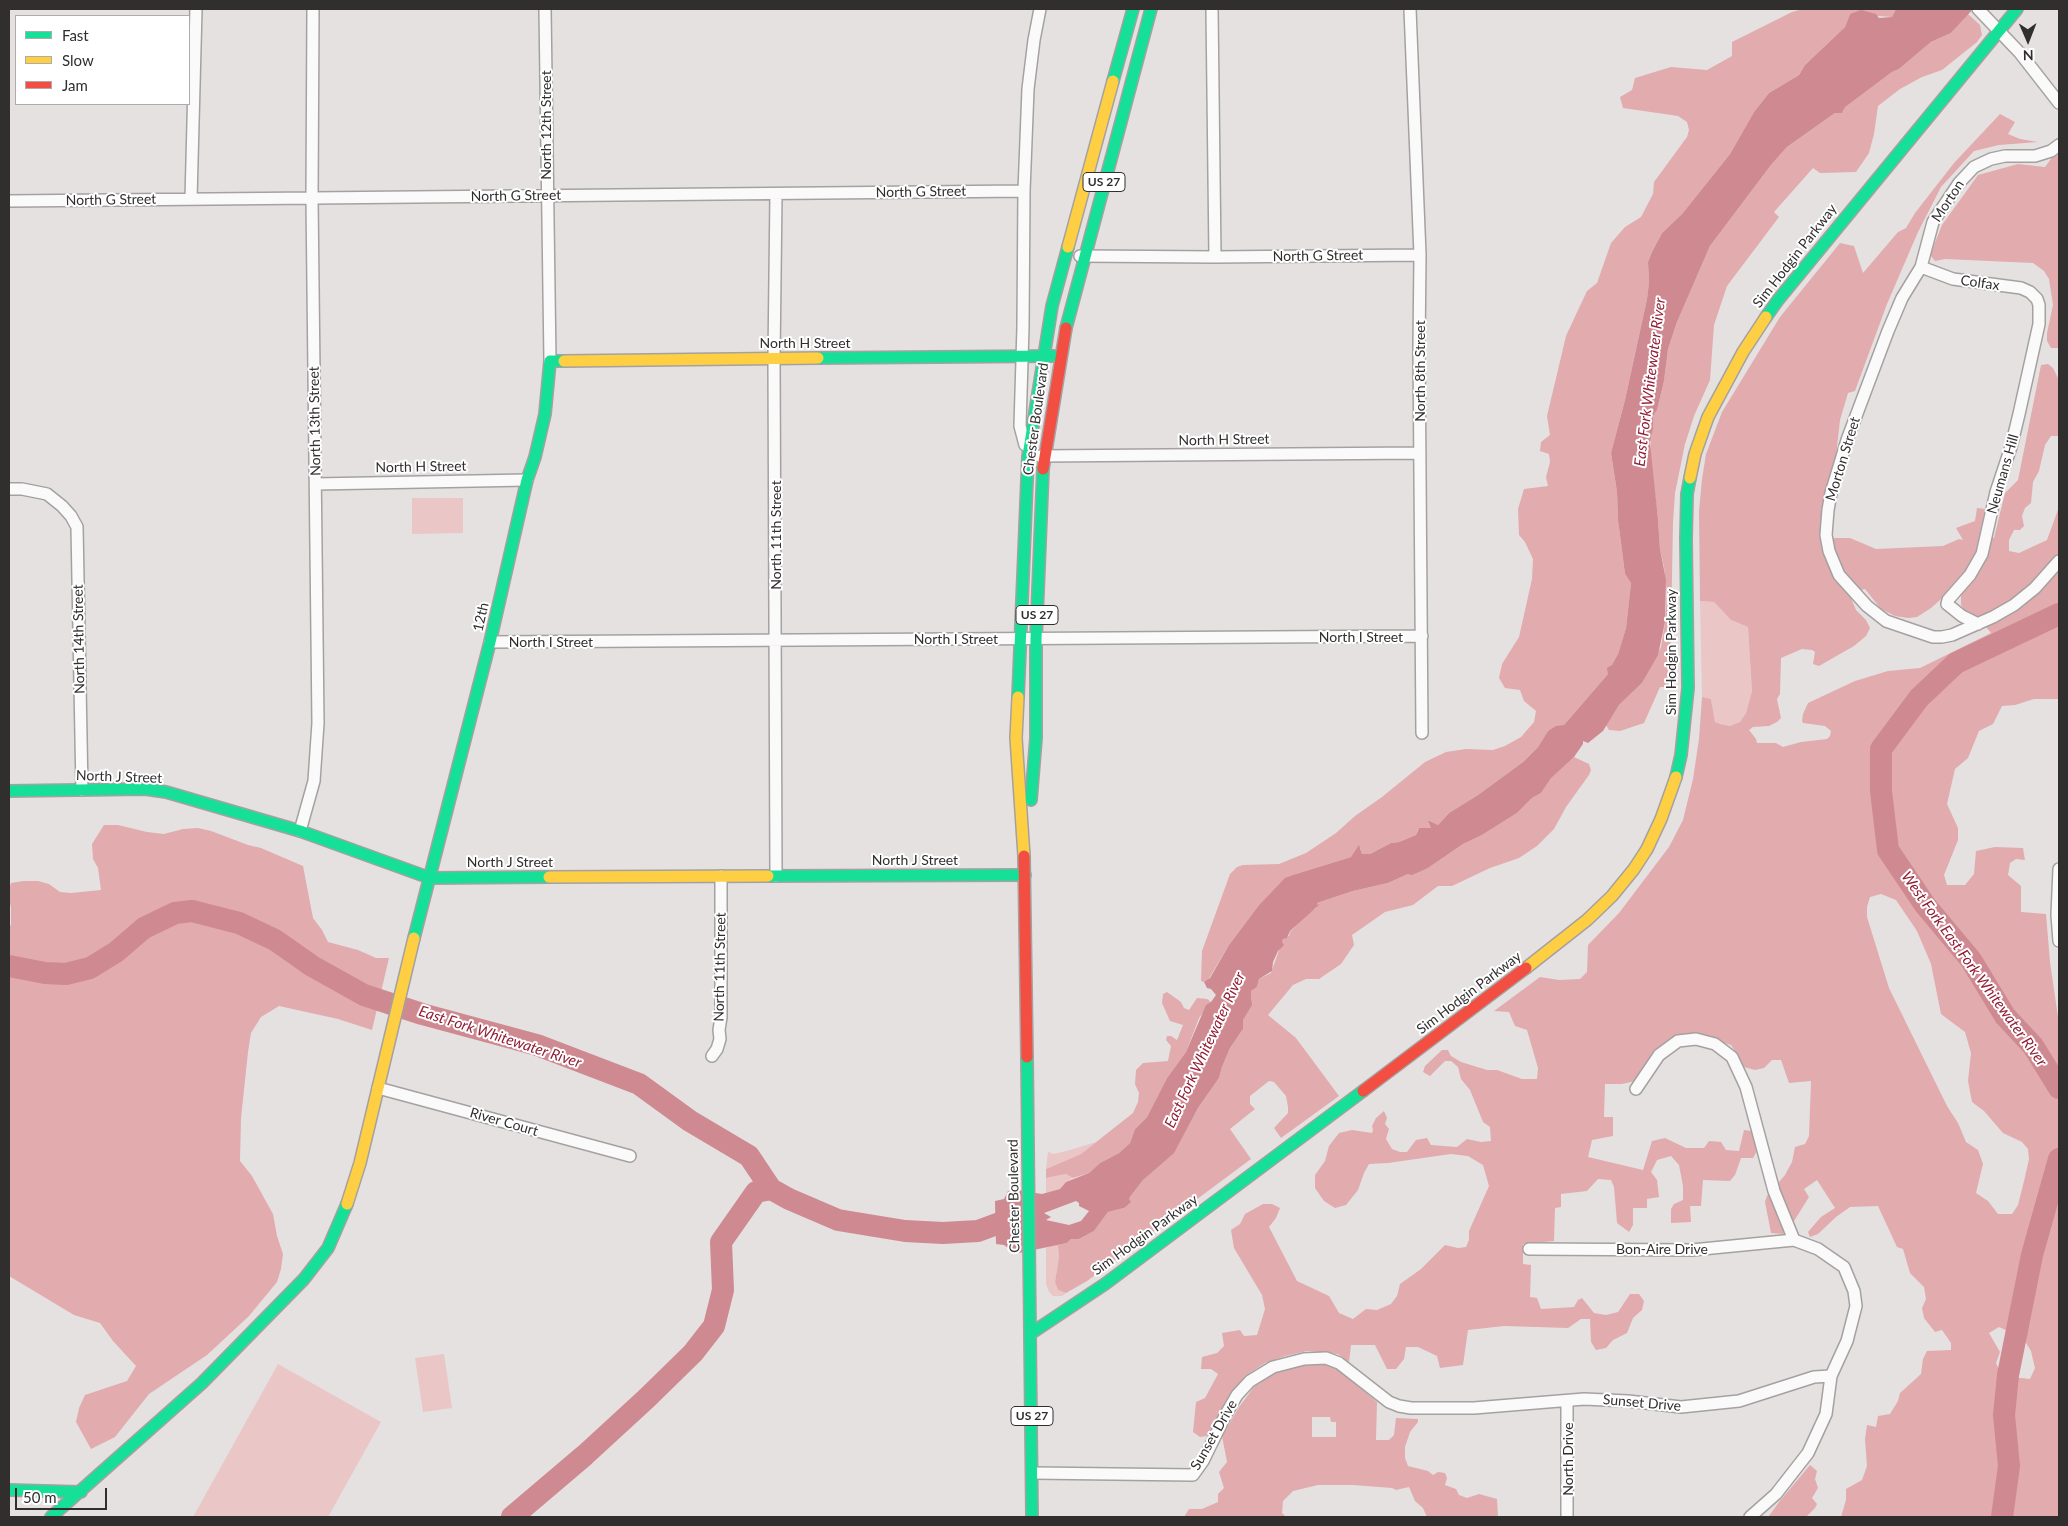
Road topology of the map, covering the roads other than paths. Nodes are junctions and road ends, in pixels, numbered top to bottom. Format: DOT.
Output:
graph roads {
  1 [pos="196,9"];
  2 [pos="313,9"];
  3 [pos="545,9"];
  4 [pos="1040,9"];
  5 [pos="1133,9"];
  6 [pos="1151,9"];
  7 [pos="1212,9"];
  8 [pos="1410,9"];
  9 [pos="1978,9"];
  10 [pos="2017,9"];
  11 [pos="2000,31"];
  12 [pos="2059,103"];
  13 [pos="2059,145"];
  14 [pos="1024,191"];
  15 [pos="776,194"];
  16 [pos="547,196"];
  17 [pos="312,198"];
  18 [pos="191,200"];
  19 [pos="9,201"];
  20 [pos="1065,255"];
  21 [pos="1420,255"];
  22 [pos="1083,256"];
  23 [pos="1215,257"];
  24 [pos="1921,267"];
  25 [pos="2037,299"];
  26 [pos="1044,356"];
  27 [pos="1060,356"];
  28 [pos="774,358"];
  29 [pos="1022,358"];
  30 [pos="550,361"];
  31 [pos="1420,453"];
  32 [pos="1028,456"];
  33 [pos="1044,456"];
  34 [pos="527,480"];
  35 [pos="316,484"];
  36 [pos="9,489"];
  37 [pos="2059,561"];
  38 [pos="1978,624"];
  39 [pos="1422,636"];
  40 [pos="1020,639"];
  41 [pos="1036,639"];
  42 [pos="776,640"];
  43 [pos="490,642"];
  44 [pos="1422,733"];
  45 [pos="82,790"];
  46 [pos="9,791"];
  47 [pos="300,831"];
  48 [pos="2059,869"];
  49 [pos="1025,875"];
  50 [pos="721,876"];
  51 [pos="776,876"];
  52 [pos="430,878"];
  53 [pos="2059,941"];
  54 [pos="712,1056"];
  55 [pos="378,1088"];
  56 [pos="1636,1089"];
  57 [pos="630,1156"];
  58 [pos="1794,1240"];
  59 [pos="1530,1249"];
  60 [pos="1030,1334"];
  61 [pos="1831,1376"];
  62 [pos="1567,1402"];
  63 [pos="1033,1474"];
  64 [pos="9,1490"];
  65 [pos="81,1492"];
  66 [pos="51,1517"];
  67 [pos="1032,1517"];
  68 [pos="1568,1517"];
  69 [pos="1750,1517"];
  1 -- 18 [label="street"];
  2 -- 17 [label="street, North 13th Street"];
  3 -- 16 [label="street, North 12th Street"];
  4 -- 14 [label="street, Chester Boulevard"];
  5 -- 20 [label="main road, Chester Boulevard / US 27"];
  6 -- 22 [label="main road, Chester Boulevard / US 27"];
  7 -- 23 [label="street"];
  8 -- 21 [label="street, North 8th Street"];
  9 -- 11 [label="street"];
  10 -- 11 [label="main road, Sim Hodgin Parkway"];
  11 -- 12 [label="street"];
  11 -- 60 [label="main road, Sim Hodgin Parkway"];
  13 -- 24 [label="street, Morton"];
  14 -- 15 [label="street, North G Street"];
  14 -- 29 [label="street, Chester Boulevard"];
  15 -- 16 [label="street, North G Street"];
  15 -- 28 [label="street, North 11th Street"];
  16 -- 17 [label="street, North G Street"];
  16 -- 30 [label="street, North 12th Street"];
  17 -- 18 [label="street, North G Street"];
  17 -- 35 [label="street, North 13th Street"];
  18 -- 19 [label="street, North G Street"];
  20 -- 22 [label="street, North G Street"];
  20 -- 26 [label="main road, Chester Boulevard / US 27"];
  21 -- 23 [label="street, North G Street"];
  21 -- 31 [label="street, North 8th Street"];
  22 -- 23 [label="street, North G Street"];
  22 -- 27 [label="main road, Chester Boulevard / US 27"];
  24 -- 25 [label="street, Colfax"];
  24 -- 38 [label="street, Morton Street"];
  25 -- 38 [label="street, Neumans Hill"];
  26 -- 27 [label="main road, North H Street"];
  26 -- 29 [label="main road, North H Street"];
  26 -- 32 [label="main road, Chester Boulevard / US 27"];
  27 -- 33 [label="main road, Chester Boulevard / US 27"];
  28 -- 29 [label="main road, North H Street"];
  28 -- 30 [label="main road, North H Street"];
  28 -- 42 [label="street, North 11th Street"];
  29 -- 32 [label="street, Chester Boulevard"];
  30 -- 34 [label="main road, 12th"];
  31 -- 33 [label="street, North H Street"];
  31 -- 39 [label="street, North 8th Street"];
  32 -- 33 [label="street, North H Street"];
  32 -- 40 [label="main road, Chester Boulevard / US 27"];
  33 -- 41 [label="main road, Chester Boulevard / US 27"];
  34 -- 35 [label="street, North H Street"];
  34 -- 43 [label="main road, 12th"];
  35 -- 47 [label="street, North 13th Street"];
  36 -- 45 [label="street, North 14th Street"];
  37 -- 38 [label="street, Morton Street"];
  39 -- 41 [label="street, North I Street"];
  39 -- 44 [label="street, North 8th Street"];
  40 -- 41 [label="street, North I Street"];
  40 -- 42 [label="street, North I Street"];
  40 -- 49 [label="main road, Chester Boulevard / US 27"];
  41 -- 49 [label="main road, Chester Boulevard / US 27"];
  42 -- 43 [label="street, North I Street"];
  42 -- 51 [label="street, North 11th Street"];
  43 -- 52 [label="main road, 12th"];
  45 -- 46 [label="main road, North J Street"];
  45 -- 47 [label="main road, North J Street"];
  47 -- 52 [label="main road, North J Street"];
  48 -- 53 [label="street"];
  49 -- 51 [label="main road, North J Street"];
  49 -- 60 [label="main road, Chester Boulevard / US 27"];
  50 -- 51 [label="main road, North J Street"];
  50 -- 52 [label="main road, North J Street"];
  50 -- 54 [label="street, North 11th Street"];
  52 -- 55 [label="main road, 12th"];
  55 -- 57 [label="street, River Court"];
  55 -- 65 [label="main road, 12th"];
  56 -- 58 [label="street"];
  58 -- 59 [label="street, Bon-Aire Drive"];
  58 -- 61 [label="street"];
  60 -- 63 [label="main road, Chester Boulevard / US 27"];
  61 -- 62 [label="street, Sunset Drive"];
  61 -- 69 [label="street"];
  62 -- 63 [label="street, Sunset Drive"];
  62 -- 68 [label="street, North Drive"];
  63 -- 67 [label="main road, Chester Boulevard / US 27"];
  64 -- 65 [label="main road"];
  65 -- 66 [label="main road, 12th"];
}
